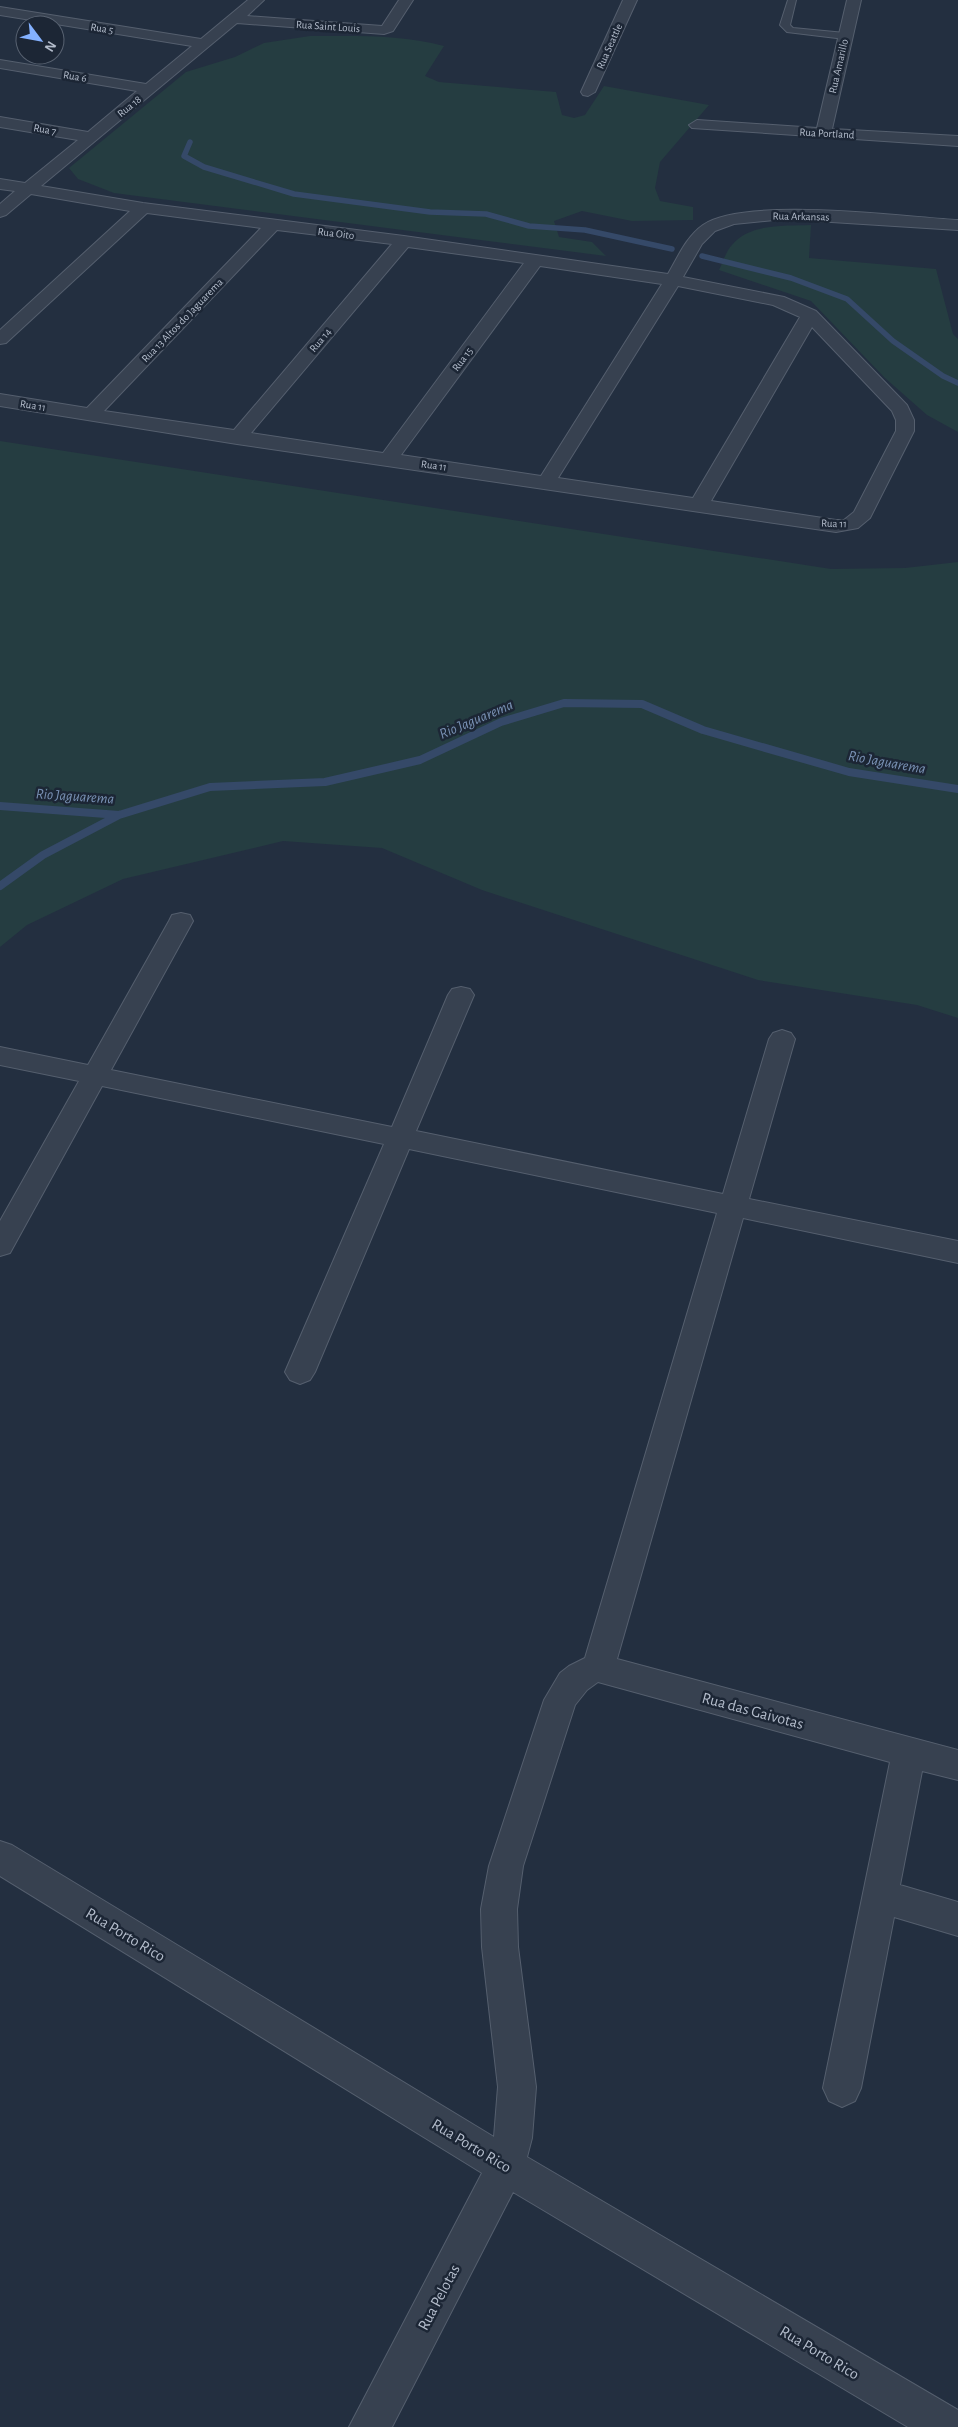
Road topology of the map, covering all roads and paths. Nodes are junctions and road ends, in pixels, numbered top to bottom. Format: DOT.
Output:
graph roads {
  1 [pos="252,0"];
  2 [pos="257,0"];
  3 [pos="406,0"];
  4 [pos="630,0"];
  5 [pos="792,0"];
  6 [pos="854,0"];
  7 [pos="0,11"];
  8 [pos="234,19"];
  9 [pos="845,36"];
  10 [pos="204,44"];
  11 [pos="0,64"];
  12 [pos="150,89"];
  13 [pos="588,92"];
  14 [pos="0,122"];
  15 [pos="697,126"];
  16 [pos="823,133"];
  17 [pos="91,137"];
  18 [pos="958,141"];
  19 [pos="0,184"];
  20 [pos="28,188"];
  21 [pos="143,208"];
  22 [pos="0,212"];
  23 [pos="274,225"];
  24 [pos="958,225"];
  25 [pos="404,241"];
  26 [pos="536,260"];
  27 [pos="673,280"];
  28 [pos="810,315"];
  29 [pos="0,339"];
  30 [pos="0,400"];
  31 [pos="91,414"];
  32 [pos="237,438"];
  33 [pos="388,459"];
  34 [pos="547,481"];
  35 [pos="700,505"];
  36 [pos="181,921"];
  37 [pos="461,995"];
  38 [pos="782,1039"];
  39 [pos="0,1056"];
  40 [pos="95,1076"];
  41 [pos="400,1138"];
  42 [pos="734,1206"];
  43 [pos="0,1246"];
  44 [pos="958,1252"];
  45 [pos="300,1372"];
  46 [pos="598,1668"];
  47 [pos="906,1764"];
  48 [pos="958,1765"];
  49 [pos="0,1857"];
  50 [pos="880,1896"];
  51 [pos="958,1919"];
  52 [pos="842,2088"];
  53 [pos="506,2166"];
  54 [pos="370,2427"];
  55 [pos="947,2427"];
  1 -- 2 [label="street"];
  2 -- 8 [label="street, Rua 18"];
  3 -- 8 [label="street, Rua Saint Louis"];
  4 -- 13 [label="street, Rua Seattle"];
  5 -- 9 [label="lane"];
  6 -- 9 [label="street, Rua Amarillo"];
  7 -- 10 [label="street, Rua 5"];
  8 -- 10 [label="street, Rua 18"];
  9 -- 16 [label="street, Rua Amarillo"];
  10 -- 12 [label="street, Rua 18"];
  11 -- 12 [label="street, Rua 6"];
  12 -- 17 [label="street, Rua 18"];
  14 -- 17 [label="street, Rua 7"];
  15 -- 16 [label="street, Rua Portland"];
  16 -- 18 [label="street, Rua Portland"];
  17 -- 20 [label="street, Rua 18"];
  19 -- 20 [label="street, Rua Oito"];
  20 -- 21 [label="street, Rua Oito"];
  20 -- 22 [label="street, Rua 18"];
  21 -- 23 [label="street, Rua Oito"];
  21 -- 29 [label="street"];
  23 -- 25 [label="street, Rua Oito"];
  23 -- 31 [label="street, Rua 13 Altos do Jaguarema"];
  24 -- 27 [label="street, Rua Arkansas"];
  25 -- 26 [label="street, Rua Oito"];
  25 -- 32 [label="street, Rua 14"];
  26 -- 27 [label="street, Rua Oito"];
  26 -- 33 [label="street, Rua 15"];
  27 -- 28 [label="street, Rua Oito"];
  27 -- 34 [label="street, Rua Arkansas"];
  28 -- 35 [label="street"];
  28 -- 35 [label="street, Rua 11"];
  30 -- 31 [label="street, Rua 11"];
  31 -- 32 [label="street, Rua 11"];
  32 -- 33 [label="street, Rua 11"];
  33 -- 34 [label="street, Rua 11"];
  34 -- 35 [label="street, Rua 11"];
  36 -- 40 [label="street"];
  37 -- 41 [label="street"];
  38 -- 42 [label="street"];
  39 -- 40 [label="street"];
  40 -- 41 [label="street"];
  40 -- 43 [label="street"];
  41 -- 42 [label="street"];
  41 -- 45 [label="street"];
  42 -- 44 [label="street"];
  42 -- 46 [label="street"];
  46 -- 47 [label="street, Rua das Gaivotas"];
  46 -- 53 [label="street, Rua Pelotas"];
  47 -- 48 [label="street, Rua das Gaivotas"];
  47 -- 50 [label="street"];
  49 -- 53 [label="street, Rua Porto Rico"];
  50 -- 51 [label="street"];
  50 -- 52 [label="street"];
  53 -- 54 [label="street, Rua Pelotas"];
  53 -- 55 [label="street, Rua Porto Rico"];
}
